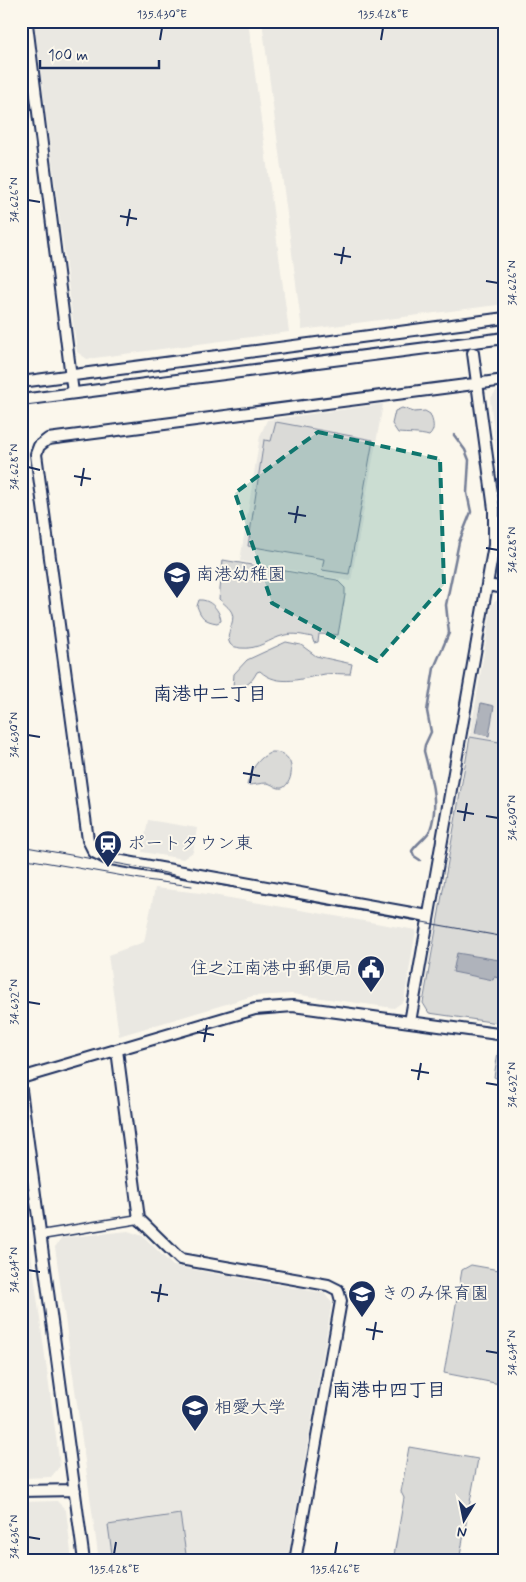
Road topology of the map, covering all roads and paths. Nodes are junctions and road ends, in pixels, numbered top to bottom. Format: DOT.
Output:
graph roads {
  1 [pos="27,24"];
  2 [pos="505,318"];
  3 [pos="505,338"];
  4 [pos="473,353"];
  5 [pos="71,375"];
  6 [pos="505,380"];
  7 [pos="21,382"];
  8 [pos="478,384"];
  9 [pos="74,392"];
  10 [pos="21,400"];
  11 [pos="487,585"];
  12 [pos="505,588"];
  13 [pos="428,916"];
  14 [pos="410,1022"];
  15 [pos="505,1035"];
  16 [pos="117,1050"];
  17 [pos="21,1078"];
  18 [pos="21,1090"];
  19 [pos="139,1219"];
  20 [pos="41,1234"];
  21 [pos="75,1490"];
  22 [pos="21,1491"];
  23 [pos="84,1561"];
  24 [pos="295,1561"];
  1 -- 5 [label="street"];
  2 -- 5 [label="street"];
  3 -- 9 [label="street"];
  4 -- 8 [label="street"];
  5 -- 7 [label="street"];
  5 -- 9 [label="street"];
  6 -- 8 [label="street"];
  8 -- 11 [label="street"];
  8 -- 13 [label="street"];
  9 -- 10 [label="street"];
  11 -- 12 [label="street"];
  11 -- 13 [label="street"];
  13 -- 14 [label="street"];
  14 -- 15 [label="street"];
  14 -- 16 [label="street"];
  16 -- 17 [label="street"];
  16 -- 19 [label="street"];
  18 -- 20 [label="street"];
  19 -- 20 [label="street"];
  19 -- 24 [label="street"];
  20 -- 21 [label="street"];
  21 -- 22 [label="street"];
  21 -- 23 [label="street"];
}
